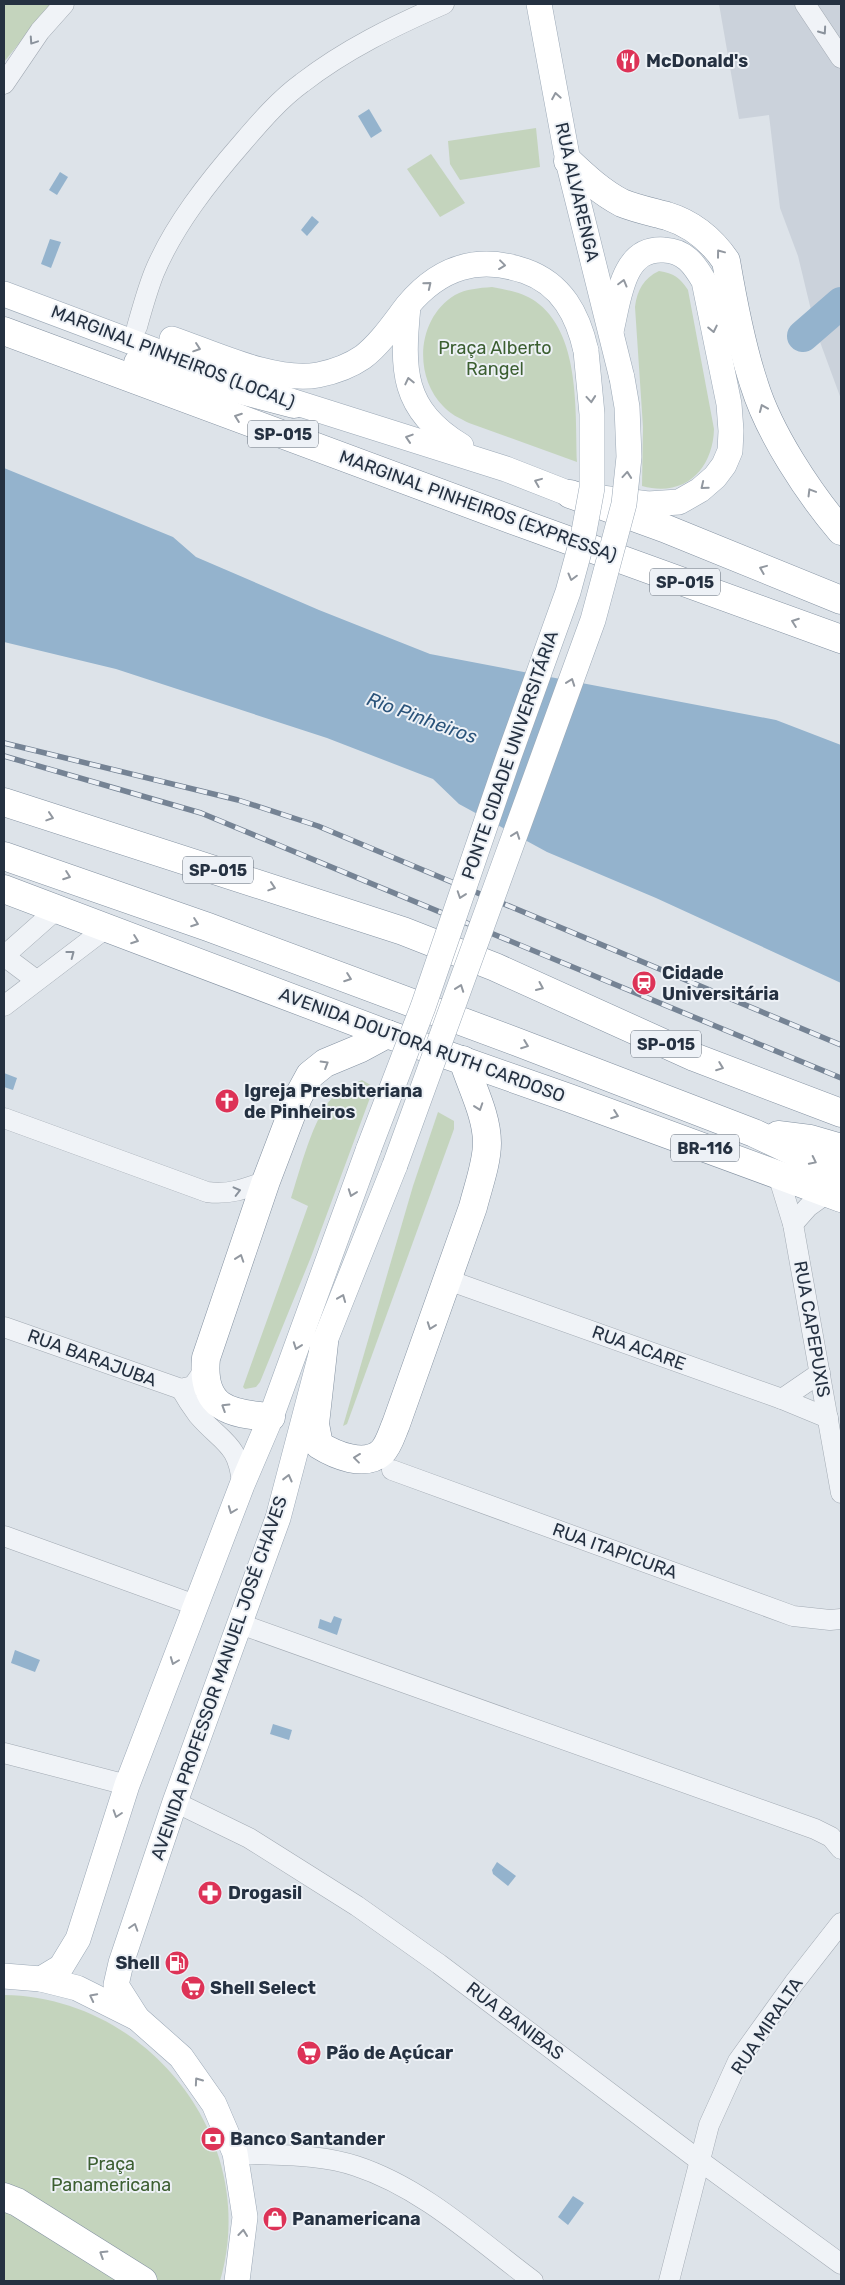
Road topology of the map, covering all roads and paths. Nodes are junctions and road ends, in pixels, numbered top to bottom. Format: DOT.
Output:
graph roads {
  1 [pos="64,4"];
  2 [pos="444,4"];
  3 [pos="539,4"];
  4 [pos="805,4"];
  5 [pos="841,58"];
  6 [pos="4,84"];
  7 [pos="568,161"];
  8 [pos="4,277"];
  9 [pos="4,294"];
  10 [pos="408,306"];
  11 [pos="136,327"];
  12 [pos="610,330"];
  13 [pos="4,331"];
  14 [pos="36,342"];
  15 [pos="622,378"];
  16 [pos="294,404"];
  17 [pos="506,469"];
  18 [pos="570,494"];
  19 [pos="841,531"];
  20 [pos="841,600"];
  21 [pos="841,639"];
  22 [pos="4,802"];
  23 [pos="4,856"];
  24 [pos="4,889"];
  25 [pos="56,910"];
  26 [pos="105,929"];
  27 [pos="4,956"];
  28 [pos="36,980"];
  29 [pos="4,1006"];
  30 [pos="387,1034"];
  31 [pos="463,1060"];
  32 [pos="841,1113"];
  33 [pos="4,1118"];
  34 [pos="754,1133"];
  35 [pos="841,1148"];
  36 [pos="396,1165"];
  37 [pos="778,1175"];
  38 [pos="266,1181"];
  39 [pos="836,1189"];
  40 [pos="793,1224"];
  41 [pos="448,1280"];
  42 [pos="4,1327"];
  43 [pos="324,1343"];
  44 [pos="205,1369"];
  45 [pos="820,1373"];
  46 [pos="180,1389"];
  47 [pos="782,1399"];
  48 [pos="272,1416"];
  49 [pos="828,1418"];
  50 [pos="392,1470"];
  51 [pos="242,1485"];
  52 [pos="841,1493"];
  53 [pos="4,1536"];
  54 [pos="195,1606"];
  55 [pos="841,1618"];
  56 [pos="240,1624"];
  57 [pos="4,1753"];
  58 [pos="127,1785"];
  59 [pos="175,1802"];
  60 [pos="841,1849"];
  61 [pos="841,1924"];
  62 [pos="4,1976"];
  63 [pos="41,1979"];
  64 [pos="137,2018"];
  65 [pos="235,2154"];
  66 [pos="700,2161"];
  67 [pos="4,2197"];
  68 [pos="841,2264"];
  69 [pos="143,2281"];
  70 [pos="237,2281"];
  71 [pos="533,2281"];
  72 [pos="669,2281"];
  1 -- 6 [label="street, one-way"];
  2 -- 11 [label="street"];
  7 -- 3 [label="main road, RUA ALVARENGA, one-way"];
  4 -- 5 [label="street, one-way"];
  7 -- 12 [label="main road, RUA ALVARENGA"];
  19 -- 7 [label="highway, one-way"];
  8 -- 11 [label="main road, PONTE CIDADE UNIVERSITÁRIA"];
  9 -- 16 [label="main road, MARGINAL PINHEIROS (LOCAL)"];
  11 -- 10 [label="main road, PONTE CIDADE UNIVERSITÁRIA, one-way"];
  17 -- 10 [label="main road, one-way"];
  10 -- 48 [label="main road, PONTE CIDADE UNIVERSITÁRIA, one-way, bridge"];
  12 -- 15 [label="main road, RUA ALVARENGA"];
  12 -- 18 [label="main road, MARGINAL PINHEIROS (LOCAL), one-way"];
  13 -- 14 [label="highway, MARGINAL PINHEIROS (EXPRESSA) / SP-015"];
  14 -- 16 [label="highway"];
  21 -- 14 [label="highway, MARGINAL PINHEIROS (EXPRESSA) / SP-015, one-way"];
  36 -- 15 [label="main road, PONTE CIDADE UNIVERSITÁRIA, one-way, bridge"];
  17 -- 16 [label="main road, MARGINAL PINHEIROS (LOCAL), one-way"];
  18 -- 17 [label="main road, MARGINAL PINHEIROS (LOCAL), one-way"];
  20 -- 18 [label="highway, one-way"];
  22 -- 32 [label="highway, SP-015, one-way"];
  23 -- 34 [label="highway, one-way"];
  24 -- 25 [label="highway, AVENIDA DOUTORA RUTH CARDOSO"];
  25 -- 26 [label="highway, AVENIDA DOUTORA RUTH CARDOSO"];
  25 -- 27 [label="street"];
  28 -- 26 [label="street, one-way"];
  26 -- 30 [label="highway, AVENIDA DOUTORA RUTH CARDOSO, one-way"];
  27 -- 28 [label="street"];
  28 -- 29 [label="street"];
  30 -- 31 [label="highway, AVENIDA DOUTORA RUTH CARDOSO / BR-116"];
  38 -- 30 [label="highway, one-way"];
  31 -- 37 [label="highway, AVENIDA DOUTORA RUTH CARDOSO / BR-116, one-way"];
  31 -- 41 [label="highway, one-way"];
  33 -- 38 [label="street, one-way"];
  34 -- 35 [label="highway"];
  34 -- 39 [label="highway, one-way"];
  43 -- 36 [label="main road, AVENIDA PROFESSOR MANUEL JOSÉ CHAVES, one-way"];
  37 -- 39 [label="highway, AVENIDA DOUTORA RUTH CARDOSO / BR-116"];
  37 -- 40 [label="street, RUA CAPEPUXIS"];
  44 -- 38 [label="highway, one-way"];
  39 -- 40 [label="street"];
  40 -- 45 [label="street, RUA CAPEPUXIS"];
  41 -- 43 [label="highway, one-way"];
  41 -- 47 [label="street, RUA ACARE"];
  42 -- 46 [label="street, RUA BARAJUBA"];
  56 -- 43 [label="main road, AVENIDA PROFESSOR MANUEL JOSÉ CHAVES, one-way"];
  44 -- 46 [label="street, RUA BARAJUBA"];
  48 -- 44 [label="highway, one-way"];
  45 -- 47 [label="street"];
  45 -- 49 [label="street, RUA CAPEPUXIS"];
  46 -- 51 [label="street, RUA BARAJUBA"];
  47 -- 49 [label="street, RUA ACARE"];
  48 -- 51 [label="main road"];
  49 -- 52 [label="street, RUA CAPEPUXIS"];
  50 -- 55 [label="street, RUA ITAPICURA"];
  51 -- 54 [label="main road, one-way"];
  53 -- 54 [label="street"];
  54 -- 58 [label="main road, one-way"];
  56 -- 59 [label="main road, AVENIDA PROFESSOR MANUEL JOSÉ CHAVES"];
  56 -- 60 [label="street"];
  57 -- 58 [label="street"];
  58 -- 63 [label="main road, one-way"];
  64 -- 59 [label="main road, AVENIDA PROFESSOR MANUEL JOSÉ CHAVES, one-way"];
  59 -- 66 [label="street, RUA BANIBAS"];
  61 -- 66 [label="street, RUA MIRALTA"];
  62 -- 63 [label="main road"];
  64 -- 63 [label="main road, one-way"];
  65 -- 64 [label="main road, one-way"];
  70 -- 65 [label="main road, one-way"];
  65 -- 71 [label="street"];
  66 -- 68 [label="street, RUA BANIBAS"];
  66 -- 72 [label="street, RUA MIRALTA"];
  69 -- 67 [label="highway, one-way"];
}
